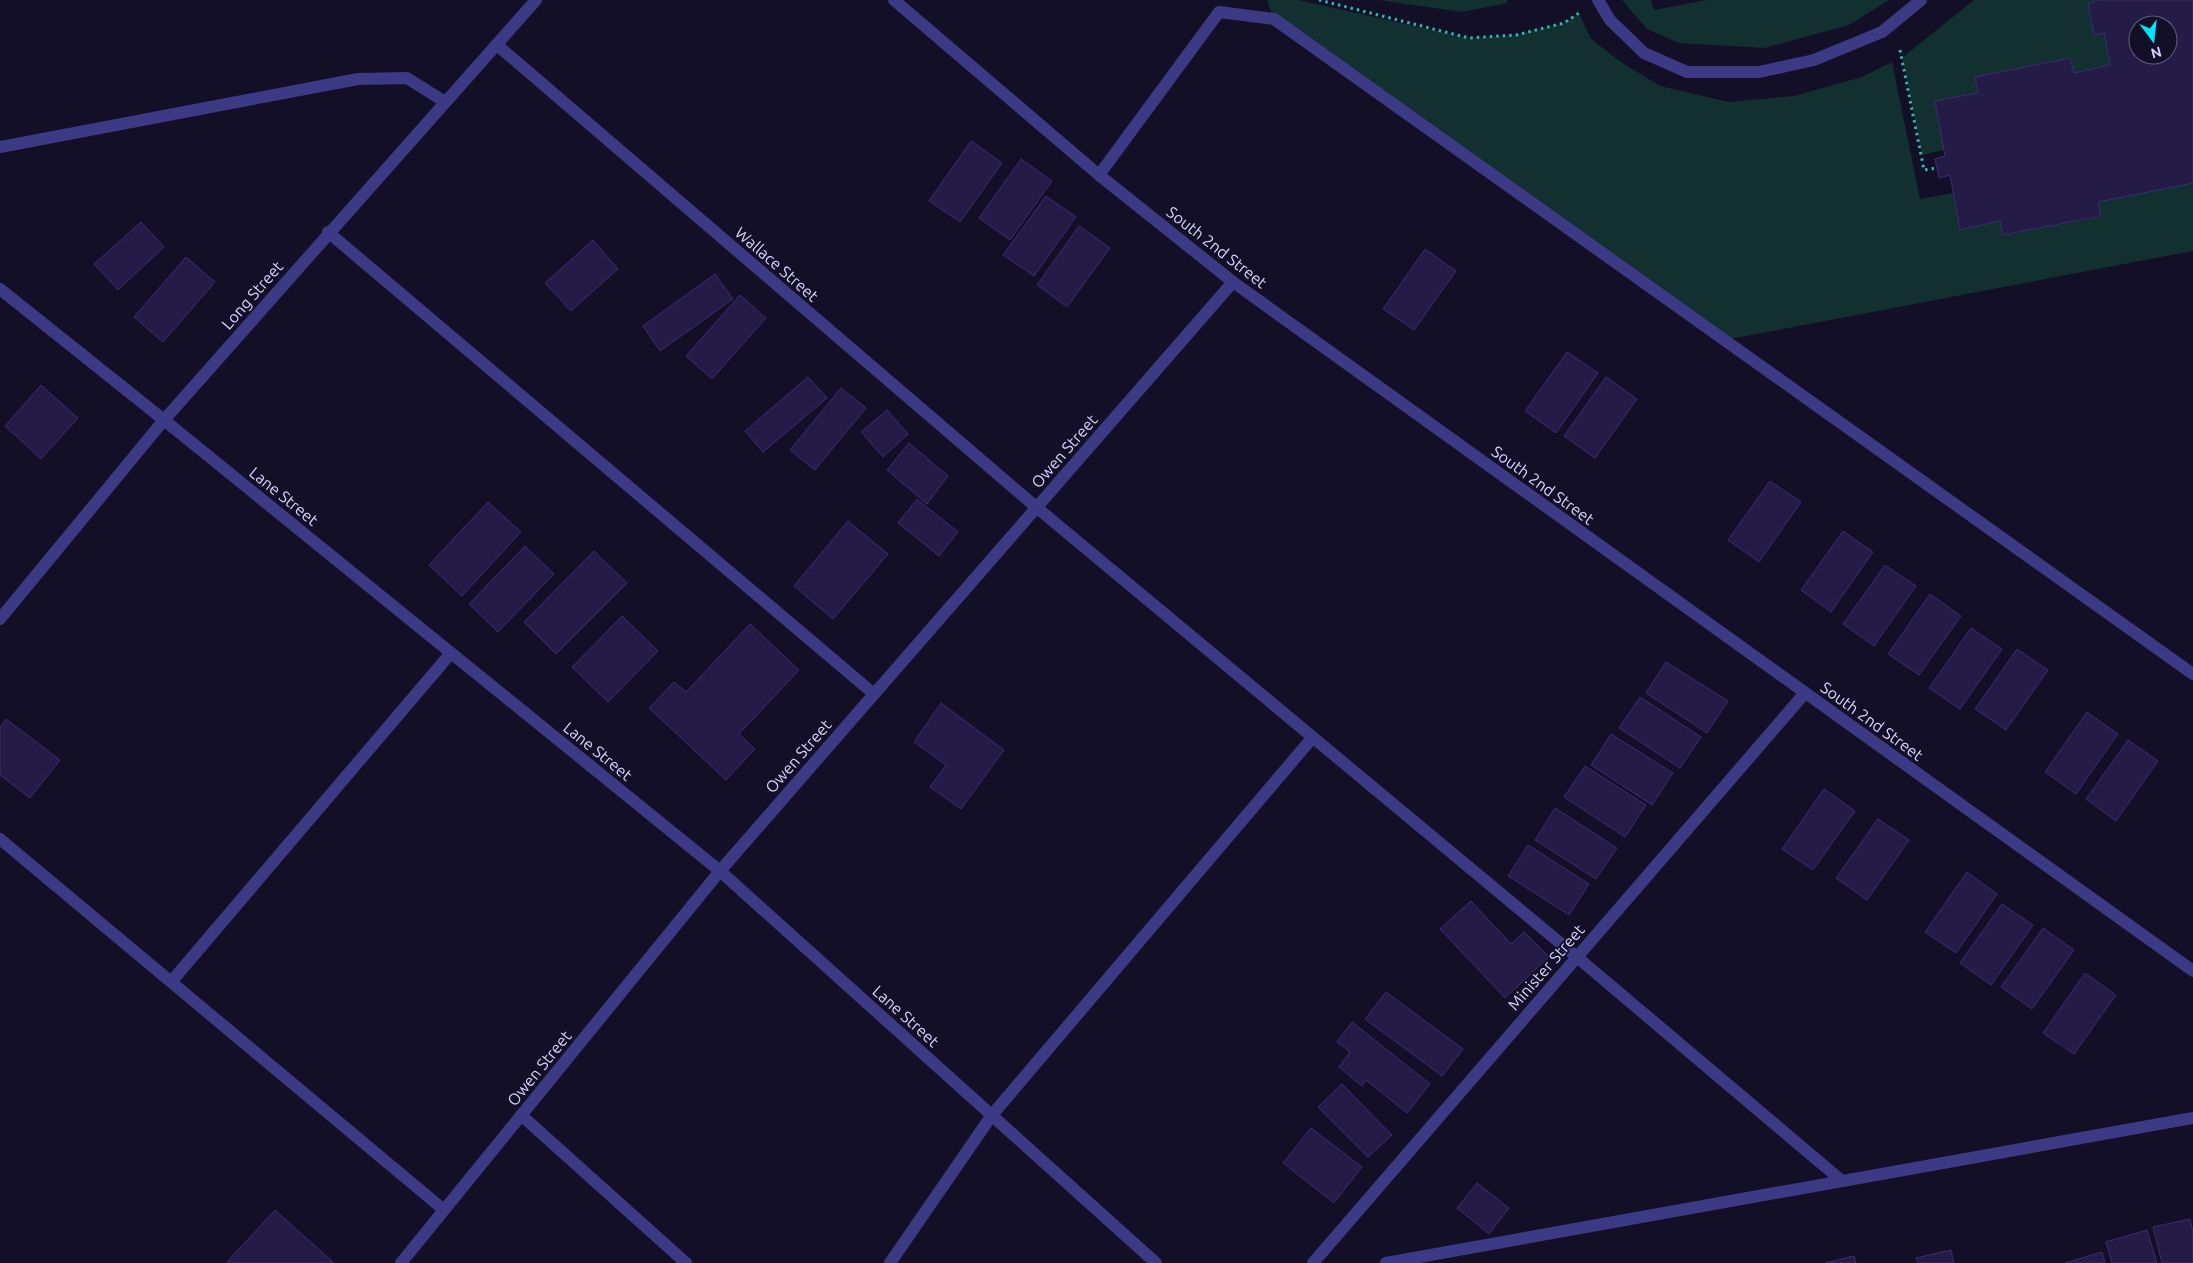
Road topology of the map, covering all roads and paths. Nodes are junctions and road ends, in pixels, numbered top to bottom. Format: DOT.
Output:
graph roads {
  1 [pos="536,0"];
  2 [pos="894,0"];
  3 [pos="1319,0"];
  4 [pos="1598,0"];
  5 [pos="1921,0"];
  6 [pos="1586,8"];
  7 [pos="497,45"];
  8 [pos="1900,49"];
  9 [pos="445,102"];
  10 [pos="0,147"];
  11 [pos="1937,168"];
  12 [pos="1099,175"];
  13 [pos="328,232"];
  14 [pos="1233,282"];
  15 [pos="0,289"];
  16 [pos="164,420"];
  17 [pos="1036,507"];
  18 [pos="0,619"];
  19 [pos="451,653"];
  20 [pos="2193,674"];
  21 [pos="1805,693"];
  22 [pos="874,694"];
  23 [pos="1313,737"];
  24 [pos="0,839"];
  25 [pos="720,871"];
  26 [pos="1577,957"];
  27 [pos="2193,971"];
  28 [pos="171,982"];
  29 [pos="521,1115"];
  30 [pos="992,1116"];
  31 [pos="2193,1118"];
  32 [pos="1842,1181"];
  33 [pos="444,1210"];
  34 [pos="400,1263"];
  35 [pos="686,1263"];
  36 [pos="890,1263"];
  37 [pos="1156,1263"];
  38 [pos="1312,1263"];
  39 [pos="1386,1263"];
  1 -- 7 [label="street, Long Street"];
  2 -- 12 [label="street, South 2nd Street"];
  3 -- 6 [label="path"];
  4 -- 5 [label="street"];
  7 -- 9 [label="street, Long Street"];
  7 -- 17 [label="street, Wallace Street"];
  8 -- 11 [label="path"];
  9 -- 10 [label="street"];
  9 -- 13 [label="street, Long Street"];
  12 -- 14 [label="street, South 2nd Street"];
  12 -- 20 [label="street"];
  13 -- 16 [label="street, Long Street"];
  13 -- 22 [label="street"];
  14 -- 17 [label="street, Owen Street"];
  14 -- 21 [label="street, South 2nd Street"];
  15 -- 16 [label="street, Lane Street"];
  16 -- 18 [label="street, Long Street"];
  16 -- 19 [label="street, Lane Street"];
  17 -- 22 [label="street, Owen Street"];
  17 -- 23 [label="street, Wallace Street"];
  19 -- 25 [label="street, Lane Street"];
  19 -- 28 [label="street"];
  21 -- 26 [label="street, Minister Street"];
  21 -- 27 [label="street, South 2nd Street"];
  22 -- 25 [label="street, Owen Street"];
  23 -- 26 [label="street, Wallace Street"];
  23 -- 30 [label="street"];
  24 -- 28 [label="street"];
  25 -- 29 [label="street, Owen Street"];
  25 -- 30 [label="street, Lane Street"];
  26 -- 32 [label="street, Wallace Street"];
  26 -- 38 [label="street, Minister Street"];
  28 -- 33 [label="street"];
  29 -- 33 [label="street, Owen Street"];
  29 -- 35 [label="street"];
  30 -- 36 [label="street"];
  30 -- 37 [label="street, Lane Street"];
  31 -- 32 [label="street"];
  32 -- 39 [label="street"];
  33 -- 34 [label="street, Owen Street"];
}
